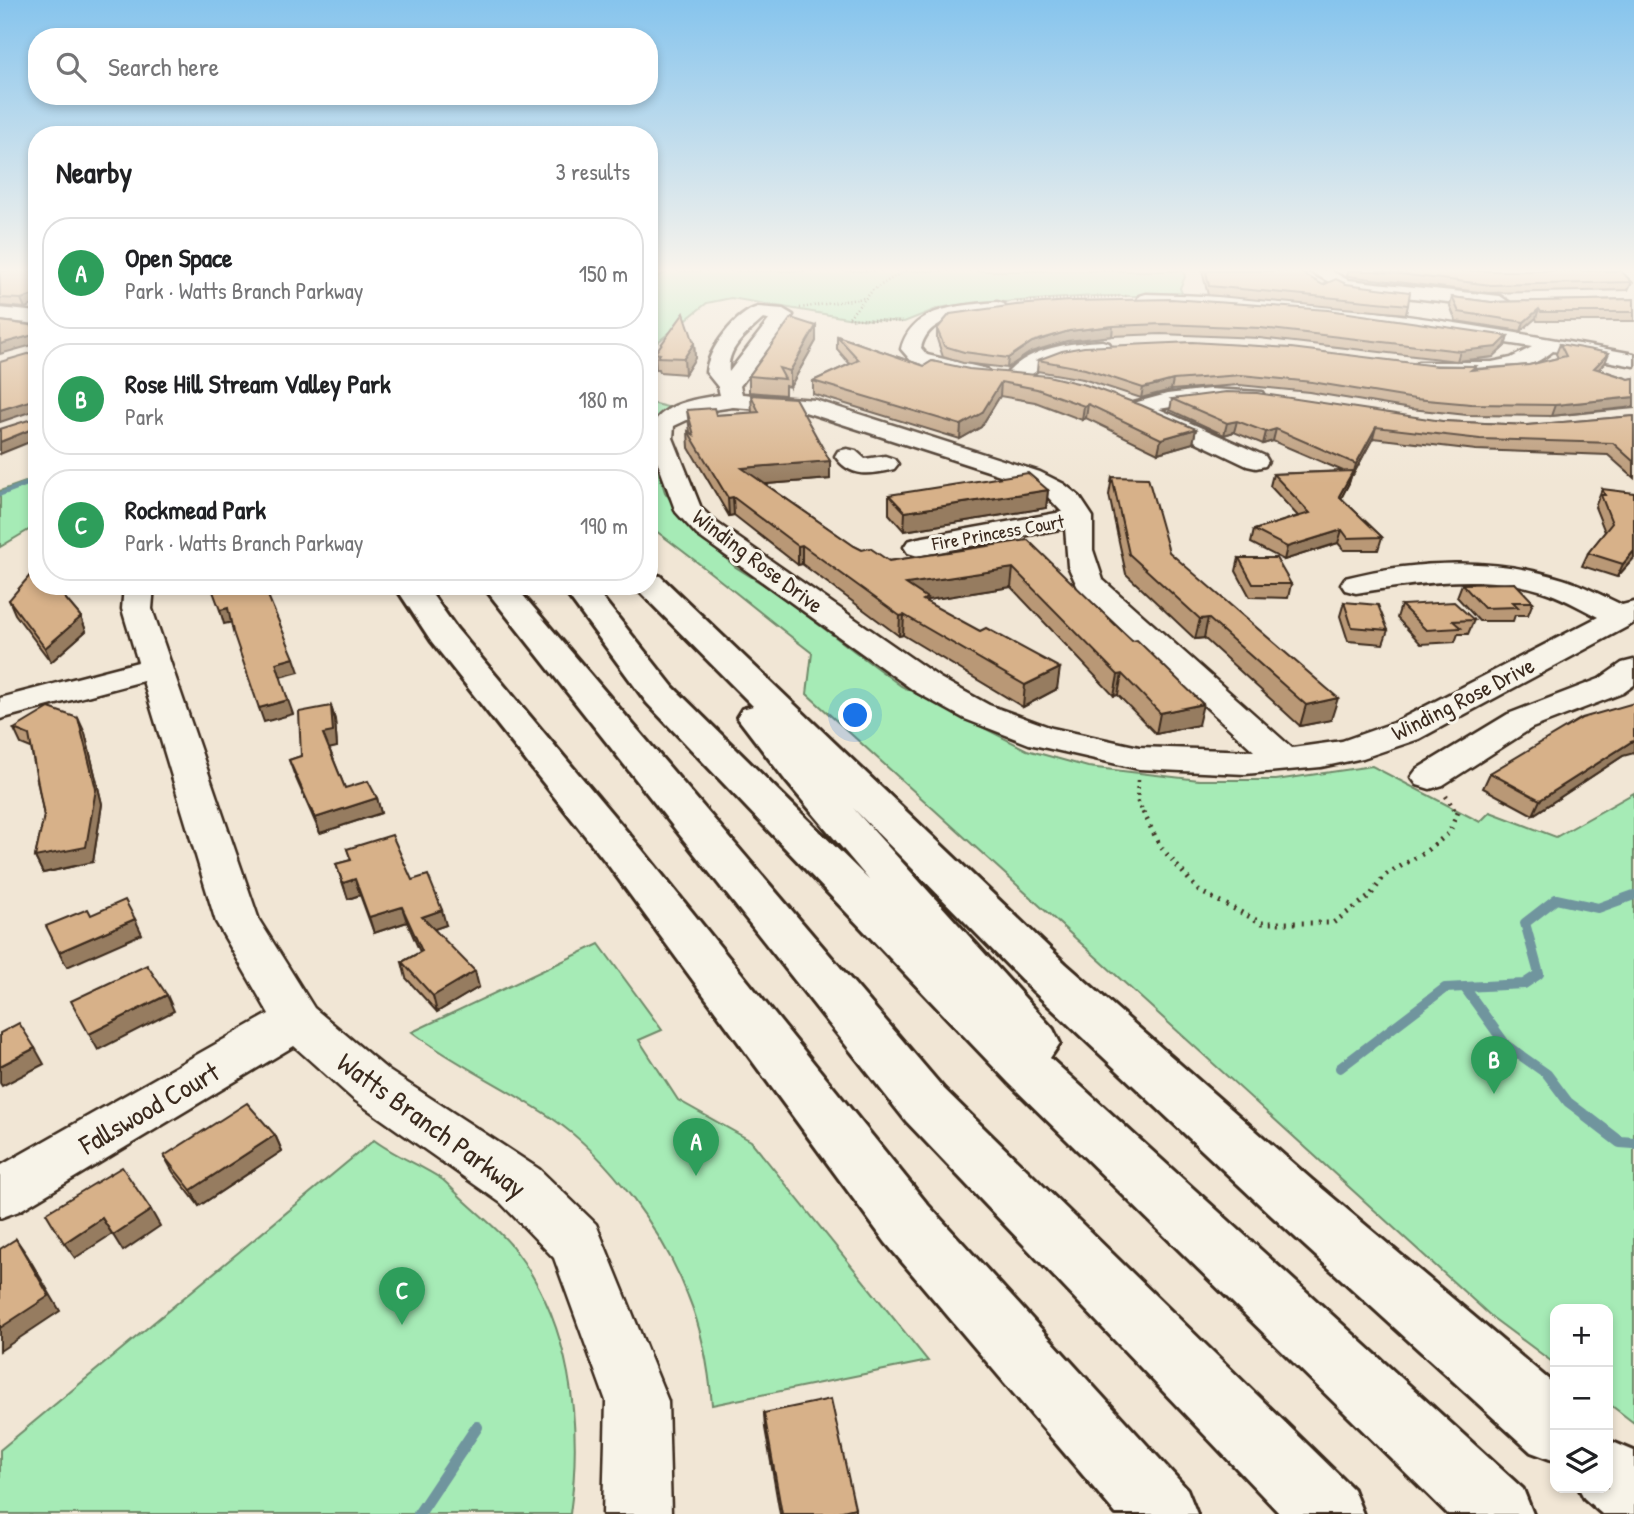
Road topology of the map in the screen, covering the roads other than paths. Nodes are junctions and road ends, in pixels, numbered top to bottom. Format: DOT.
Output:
graph roads {
  1 [pos="912,342"];
  2 [pos="1528,342"];
  3 [pos="1120,345"];
  4 [pos="1548,345"];
  5 [pos="1634,360"];
  6 [pos="1405,363"];
  7 [pos="1014,378"];
  8 [pos="1046,381"];
  9 [pos="1272,398"];
  10 [pos="1113,400"];
  11 [pos="1138,409"];
  12 [pos="847,456"];
  13 [pos="1256,461"];
  14 [pos="885,464"];
  15 [pos="1079,517"];
  16 [pos="918,547"];
  17 [pos="1356,584"];
  18 [pos="658,592"];
  19 [pos="658,594"];
  20 [pos="138,595"];
  21 [pos="416,595"];
  22 [pos="505,595"];
  23 [pos="583,595"];
  24 [pos="1628,614"];
  25 [pos="1571,643"];
  26 [pos="157,667"];
  27 [pos="1631,674"];
  28 [pos="0,709"];
  29 [pos="1282,758"];
  30 [pos="1436,785"];
  31 [pos="298,1021"];
  32 [pos="0,1194"];
  33 [pos="1202,1234"];
  34 [pos="1550,1424"];
  35 [pos="1613,1478"];
  36 [pos="1634,1496"];
  37 [pos="637,1514"];
  38 [pos="1162,1514"];
  39 [pos="1328,1514"];
  40 [pos="1498,1514"];
  1 -- 7 [label="street"];
  2 -- 4 [label="street"];
  3 -- 7 [label="street"];
  4 -- 5 [label="street"];
  4 -- 6 [label="street"];
  7 -- 8 [label="street"];
  9 -- 11 [label="street"];
  10 -- 11 [label="street"];
  11 -- 13 [label="street"];
  12 -- 14 [label="street"];
  15 -- 16 [label="street, Fire Princess Court"];
  15 -- 29 [label="street"];
  15 -- 29 [label="street, Winding Rose Drive"];
  17 -- 24 [label="street"];
  18 -- 34 [label="highway"];
  19 -- 33 [label="highway"];
  20 -- 26 [label="street, Watts Branch Parkway"];
  21 -- 38 [label="highway"];
  22 -- 39 [label="highway"];
  23 -- 33 [label="highway"];
  24 -- 25 [label="street, Winding Rose Drive"];
  25 -- 27 [label="street"];
  25 -- 29 [label="street, Winding Rose Drive"];
  26 -- 28 [label="street"];
  26 -- 31 [label="street, Watts Branch Parkway"];
  27 -- 30 [label="street"];
  31 -- 32 [label="street, Fallswood Court"];
  31 -- 37 [label="street, Watts Branch Parkway"];
  33 -- 40 [label="highway"];
  35 -- 36 [label="highway"];
}
